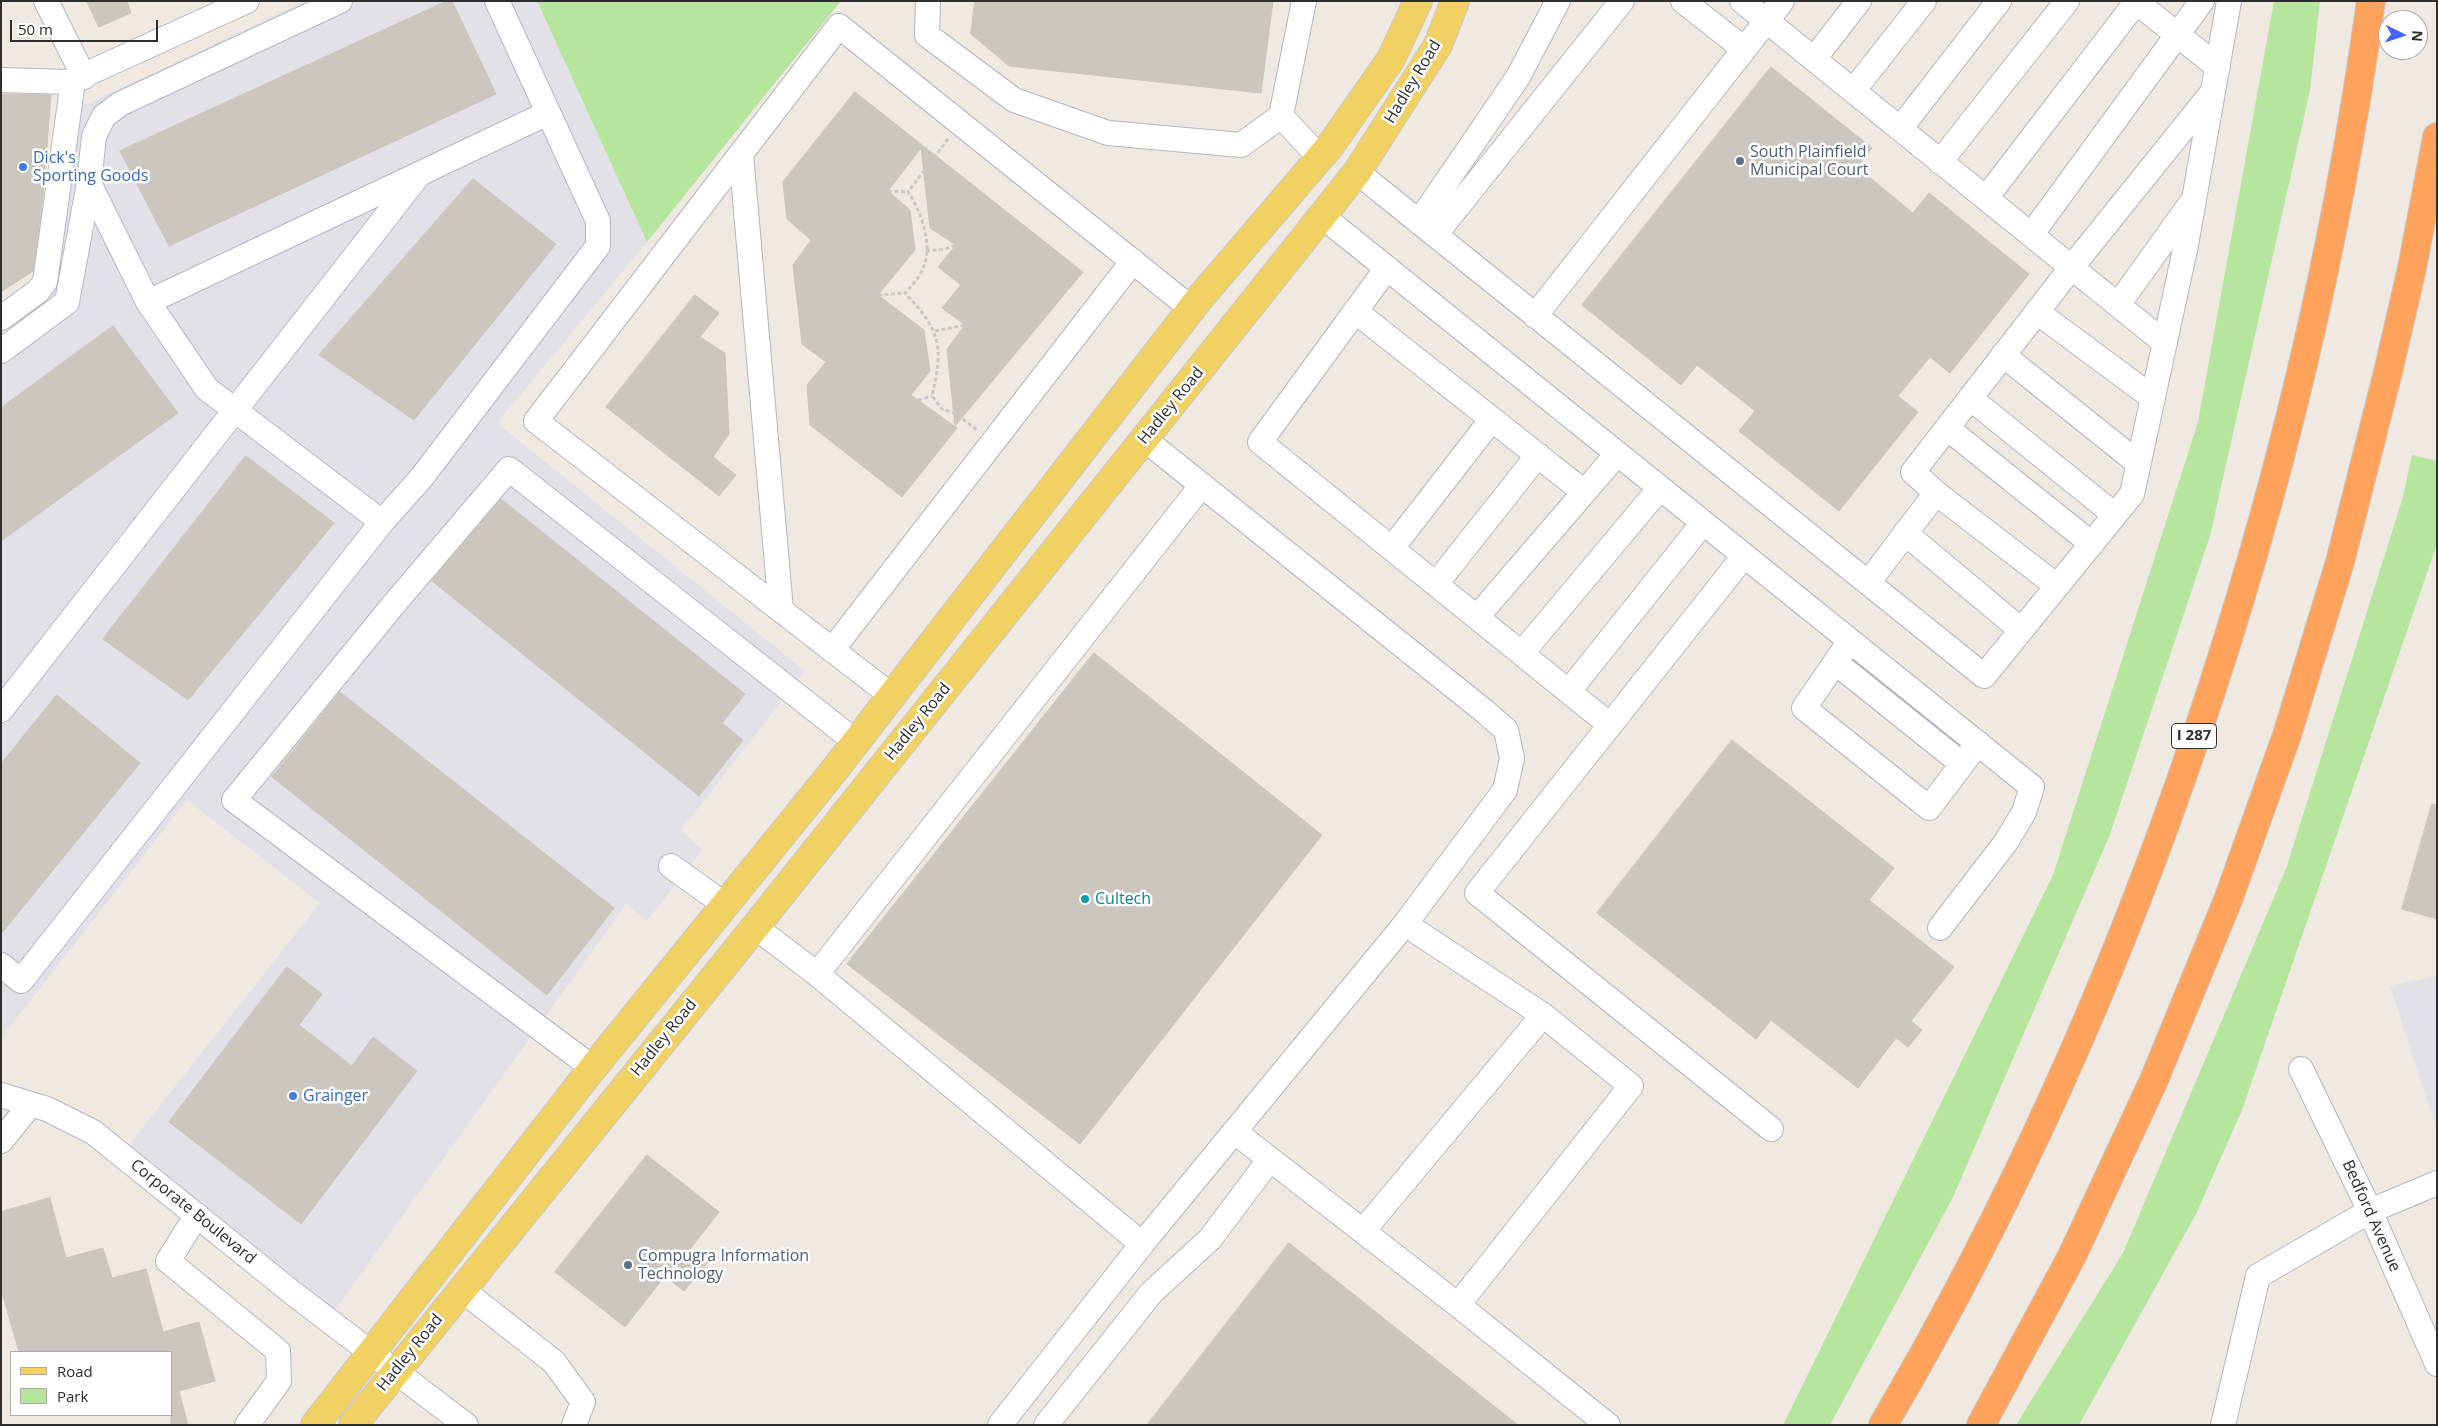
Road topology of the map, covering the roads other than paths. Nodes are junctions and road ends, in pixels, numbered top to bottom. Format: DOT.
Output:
graph roads {
  1 [pos="46,1"];
  2 [pos="247,1"];
  3 [pos="340,1"];
  4 [pos="496,1"];
  5 [pos="928,1"];
  6 [pos="1304,1"];
  7 [pos="1418,1"];
  8 [pos="1455,1"];
  9 [pos="1558,1"];
  10 [pos="1622,1"];
  11 [pos="1683,1"];
  12 [pos="1742,1"];
  13 [pos="1782,1"];
  14 [pos="1859,1"];
  15 [pos="1924,1"];
  16 [pos="1999,1"];
  17 [pos="2067,1"];
  18 [pos="2136,1"];
  19 [pos="2202,1"];
  20 [pos="2229,1"];
  21 [pos="2371,1"];
  22 [pos="1766,20"];
  23 [pos="2178,35"];
  24 [pos="1744,49"];
  25 [pos="1814,59"];
  26 [pos="2218,67"];
  27 [pos="79,79"];
  28 [pos="1,80"];
  29 [pos="1853,91"];
  30 [pos="2213,91"];
  31 [pos="548,113"];
  32 [pos="1281,116"];
  33 [pos="1900,129"];
  34 [pos="2437,137"];
  35 [pos="1325,152"];
  36 [pos="741,154"];
  37 [pos="1940,162"];
  38 [pos="1357,172"];
  39 [pos="416,177"];
  40 [pos="89,183"];
  41 [pos="1986,198"];
  42 [pos="2195,198"];
  43 [pos="1322,216"];
  44 [pos="1427,229"];
  45 [pos="2031,235"];
  46 [pos="1133,261"];
  47 [pos="1386,268"];
  48 [pos="2071,268"];
  49 [pos="148,302"];
  50 [pos="2118,305"];
  51 [pos="1192,308"];
  52 [pos="1355,311"];
  53 [pos="2037,312"];
  54 [pos="1535,316"];
  55 [pos="1,318"];
  56 [pos="2165,343"];
  57 [pos="1,351"];
  58 [pos="2003,355"];
  59 [pos="1970,398"];
  60 [pos="2153,398"];
  61 [pos="235,410"];
  62 [pos="1492,420"];
  63 [pos="1947,428"];
  64 [pos="1144,439"];
  65 [pos="1617,454"];
  66 [pos="1538,456"];
  67 [pos="2138,463"];
  68 [pos="1202,485"];
  69 [pos="1660,488"];
  70 [pos="1584,492"];
  71 [pos="1936,493"];
  72 [pos="2115,515"];
  73 [pos="382,522"];
  74 [pos="1703,523"];
  75 [pos="1905,533"];
  76 [pos="2092,544"];
  77 [pos="1392,548"];
  78 [pos="1744,556"];
  79 [pos="1868,583"];
  80 [pos="1436,584"];
  81 [pos="2057,586"];
  82 [pos="780,610"];
  83 [pos="1477,617"];
  84 [pos="2021,630"];
  85 [pos="1850,641"];
  86 [pos="832,650"];
  87 [pos="1522,653"];
  88 [pos="1836,662"];
  89 [pos="1569,692"];
  90 [pos="892,696"];
  91 [pos="1,710"];
  92 [pos="1610,725"];
  93 [pos="856,742"];
  94 [pos="1978,743"];
  95 [pos="1962,764"];
  96 [pos="671,866"];
  97 [pos="725,905"];
  98 [pos="1405,924"];
  99 [pos="755,927"];
  100 [pos="1940,928"];
  101 [pos="1,965"];
  102 [pos="817,974"];
  103 [pos="1543,1015"];
  104 [pos="593,1068"];
  105 [pos="2301,1069"];
  106 [pos="1,1095"];
  107 [pos="31,1104"];
  108 [pos="1771,1129"];
  109 [pos="1234,1132"];
  110 [pos="1,1141"];
  111 [pos="1270,1159"];
  112 [pos="2437,1183"];
  113 [pos="2370,1211"];
  114 [pos="197,1215"];
  115 [pos="1363,1231"];
  116 [pos="1142,1244"];
  117 [pos="461,1289"];
  118 [pos="1458,1305"];
  119 [pos="373,1352"];
  120 [pos="2437,1364"];
  121 [pos="396,1370"];
  122 [pos="247,1425"];
  123 [pos="315,1425"];
  124 [pos="353,1425"];
  125 [pos="466,1425"];
  126 [pos="574,1425"];
  127 [pos="1000,1425"];
  128 [pos="1046,1425"];
  129 [pos="1608,1425"];
  130 [pos="1883,1425"];
  131 [pos="1981,1425"];
  132 [pos="2223,1425"];
  1 -- 27 [label="street"];
  2 -- 27 [label="street"];
  3 -- 40 [label="street"];
  4 -- 31 [label="street"];
  5 -- 32 [label="street"];
  6 -- 32 [label="street"];
  7 -- 35 [label="main road, Hadley Road"];
  8 -- 38 [label="main road, Hadley Road"];
  9 -- 44 [label="street"];
  10 -- 44 [label="street"];
  11 -- 24 [label="street"];
  12 -- 22 [label="street"];
  13 -- 22 [label="street"];
  14 -- 25 [label="street"];
  15 -- 29 [label="street"];
  16 -- 33 [label="street"];
  17 -- 37 [label="street"];
  18 -- 23 [label="street"];
  18 -- 41 [label="street"];
  19 -- 23 [label="street"];
  20 -- 26 [label="street"];
  21 -- 130 [label="highway, I 287"];
  22 -- 24 [label="street"];
  22 -- 25 [label="street"];
  23 -- 26 [label="street"];
  23 -- 45 [label="street"];
  24 -- 54 [label="street"];
  25 -- 29 [label="street"];
  26 -- 30 [label="street"];
  27 -- 28 [label="street"];
  27 -- 55 [label="street"];
  29 -- 33 [label="street"];
  30 -- 42 [label="street"];
  30 -- 48 [label="street"];
  31 -- 39 [label="street"];
  31 -- 73 [label="street"];
  32 -- 35 [label="street"];
  33 -- 37 [label="street"];
  34 -- 131 [label="highway"];
  35 -- 38 [label="main road"];
  35 -- 51 [label="main road, Hadley Road"];
  36 -- 46 [label="street"];
  36 -- 82 [label="street"];
  36 -- 82 [label="street"];
  37 -- 41 [label="street"];
  38 -- 43 [label="main road, Hadley Road"];
  38 -- 44 [label="street"];
  39 -- 49 [label="street"];
  39 -- 61 [label="street"];
  40 -- 49 [label="street"];
  40 -- 57 [label="street"];
  41 -- 45 [label="street"];
  42 -- 50 [label="street"];
  42 -- 56 [label="street"];
  43 -- 47 [label="street"];
  43 -- 64 [label="main road, Hadley Road"];
  44 -- 54 [label="street"];
  45 -- 48 [label="street"];
  46 -- 51 [label="street"];
  46 -- 86 [label="street"];
  47 -- 52 [label="street"];
  47 -- 65 [label="street"];
  48 -- 50 [label="street"];
  48 -- 53 [label="street"];
  49 -- 61 [label="street"];
  50 -- 56 [label="street"];
  51 -- 90 [label="main road, Hadley Road"];
  52 -- 62 [label="street"];
  52 -- 77 [label="street"];
  53 -- 58 [label="street"];
  53 -- 60 [label="street"];
  54 -- 79 [label="street"];
  56 -- 60 [label="street"];
  58 -- 59 [label="street"];
  58 -- 67 [label="street"];
  59 -- 63 [label="street"];
  59 -- 72 [label="street"];
  60 -- 67 [label="street"];
  61 -- 73 [label="street"];
  61 -- 91 [label="street"];
  62 -- 66 [label="street"];
  62 -- 77 [label="street"];
  63 -- 71 [label="street"];
  63 -- 76 [label="street"];
  64 -- 68 [label="street"];
  64 -- 99 [label="main road, Hadley Road"];
  65 -- 69 [label="street"];
  65 -- 70 [label="street"];
  66 -- 70 [label="street"];
  66 -- 80 [label="street"];
  67 -- 72 [label="street"];
  68 -- 98 [label="street"];
  68 -- 102 [label="street"];
  69 -- 74 [label="street"];
  69 -- 87 [label="street"];
  70 -- 83 [label="street"];
  71 -- 75 [label="street"];
  71 -- 81 [label="street"];
  72 -- 76 [label="street"];
  73 -- 101 [label="street"];
  74 -- 78 [label="street"];
  74 -- 89 [label="street"];
  75 -- 79 [label="street"];
  75 -- 84 [label="street"];
  76 -- 81 [label="street"];
  77 -- 80 [label="street"];
  78 -- 85 [label="street"];
  78 -- 92 [label="street"];
  79 -- 84 [label="street"];
  80 -- 83 [label="street"];
  81 -- 84 [label="street"];
  82 -- 86 [label="street"];
  83 -- 87 [label="street"];
  85 -- 88 [label="street"];
  85 -- 94 [label="street"];
  86 -- 90 [label="street"];
  87 -- 89 [label="street"];
  88 -- 95 [label="street"];
  88 -- 95 [label="street"];
  89 -- 92 [label="street"];
  90 -- 93 [label="main road, Hadley Road"];
  92 -- 108 [label="street"];
  93 -- 97 [label="main road, Hadley Road"];
  93 -- 104 [label="street"];
  94 -- 95 [label="street"];
  94 -- 100 [label="street"];
  96 -- 97 [label="street"];
  97 -- 104 [label="main road, Hadley Road"];
  98 -- 103 [label="street"];
  98 -- 109 [label="street"];
  99 -- 102 [label="street"];
  99 -- 117 [label="main road, Hadley Road"];
  102 -- 116 [label="street"];
  103 -- 115 [label="street"];
  103 -- 118 [label="street"];
  104 -- 119 [label="main road, Hadley Road"];
  105 -- 113 [label="street, Bedford Avenue"];
  106 -- 107 [label="street, Corporate Boulevard"];
  107 -- 110 [label="street"];
  107 -- 114 [label="street, Corporate Boulevard"];
  109 -- 111 [label="street"];
  109 -- 116 [label="street"];
  111 -- 115 [label="street"];
  111 -- 128 [label="street"];
  112 -- 113 [label="street"];
  113 -- 120 [label="street, Bedford Avenue"];
  113 -- 132 [label="street"];
  114 -- 119 [label="street, Corporate Boulevard"];
  114 -- 122 [label="street"];
  115 -- 118 [label="street"];
  116 -- 127 [label="street"];
  117 -- 121 [label="main road, Hadley Road"];
  117 -- 126 [label="street"];
  118 -- 129 [label="street"];
  119 -- 121 [label="street, Corporate Boulevard"];
  119 -- 123 [label="main road, Hadley Road"];
  121 -- 124 [label="main road, Hadley Road"];
  121 -- 125 [label="street, Corporate Boulevard"];
}
